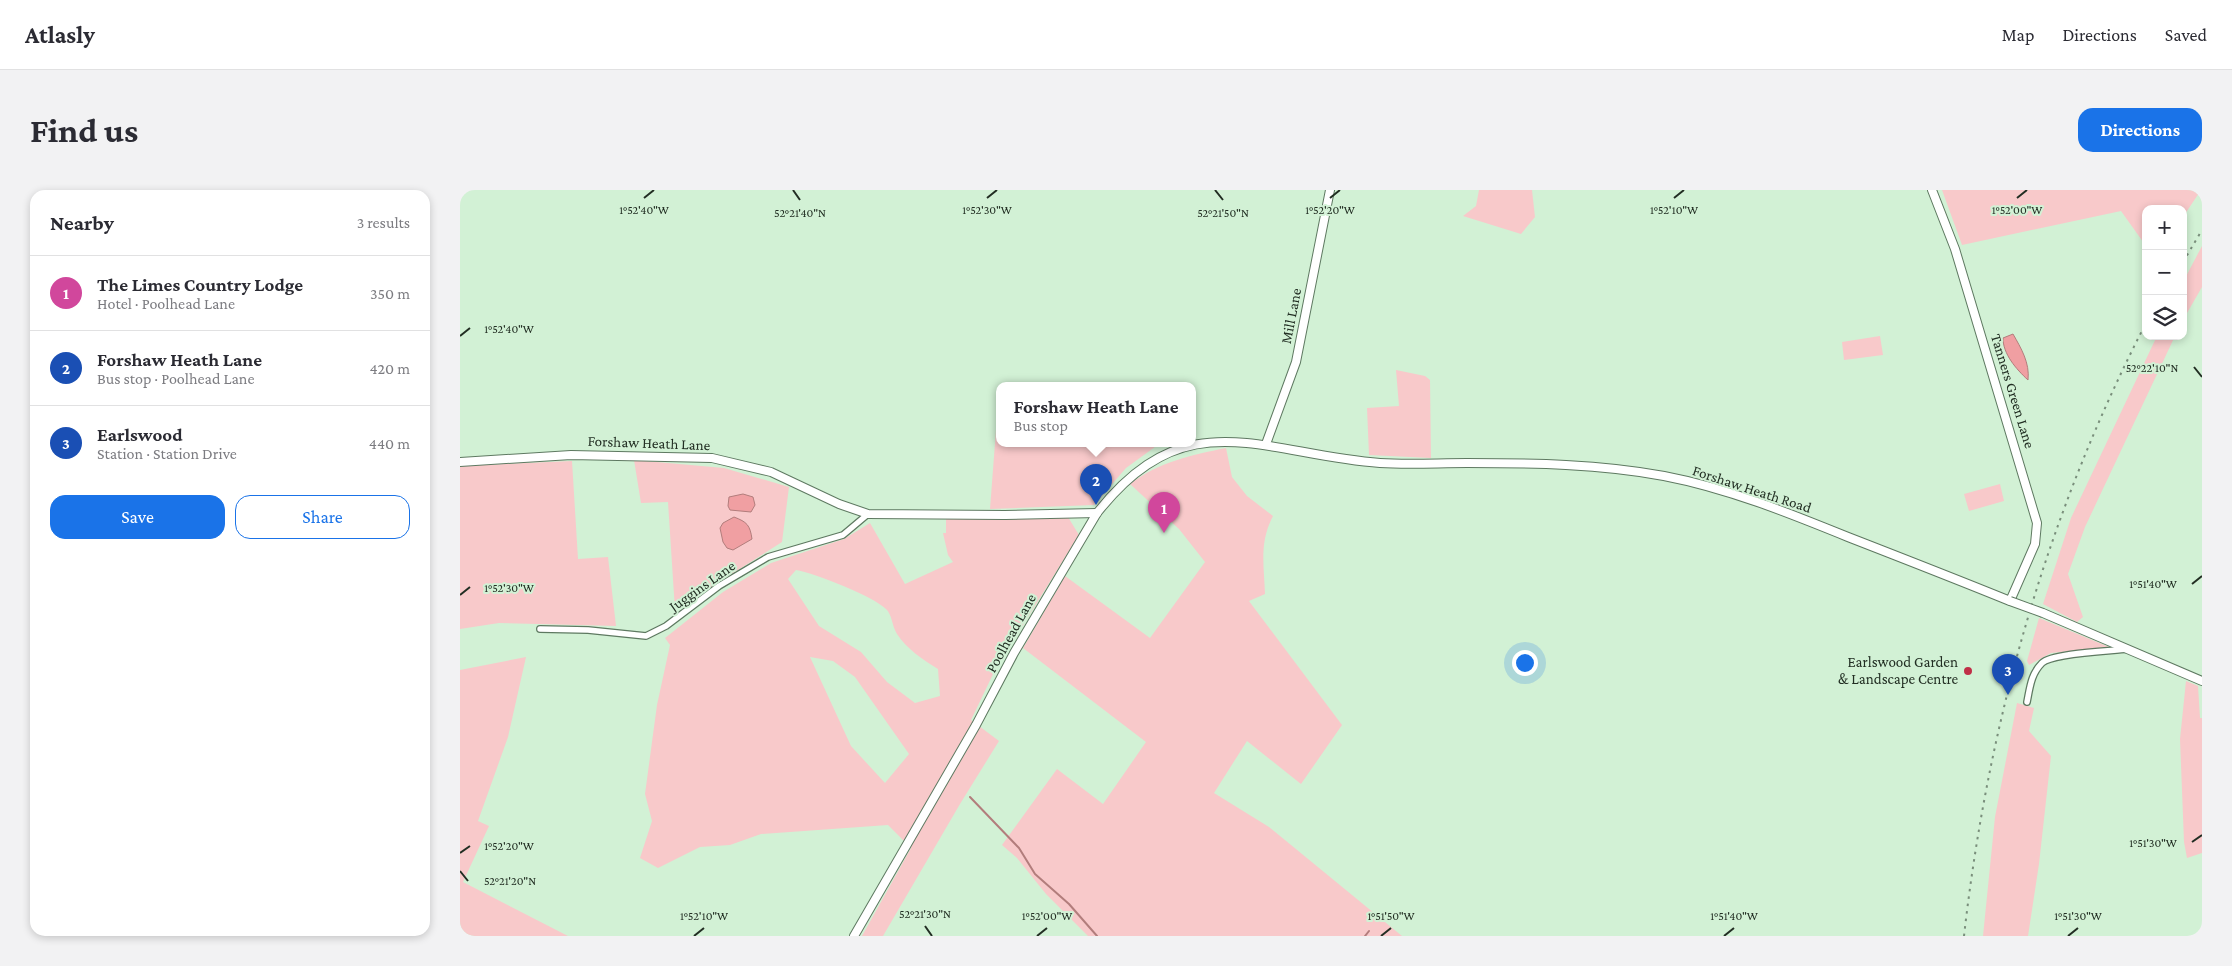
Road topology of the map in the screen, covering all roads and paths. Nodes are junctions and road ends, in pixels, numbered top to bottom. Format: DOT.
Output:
graph roads {
  1 [pos="1330,190"];
  2 [pos="1932,190"];
  3 [pos="1196,444"];
  4 [pos="1266,444"];
  5 [pos="1184,447"];
  6 [pos="460,462"];
  7 [pos="1096,513"];
  8 [pos="868,514"];
  9 [pos="2010,601"];
  10 [pos="540,629"];
  11 [pos="2130,649"];
  12 [pos="2202,680"];
  13 [pos="2027,702"];
  14 [pos="854,936"];
  1 -- 4 [label="street, Mill Lane"];
  2 -- 9 [label="street, Tanners Green Lane"];
  3 -- 4 [label="street, Poolhead Lane"];
  4 -- 9 [label="street, Forshaw Heath Road"];
  5 -- 7 [label="street, Poolhead Lane"];
  6 -- 8 [label="street, Forshaw Heath Lane"];
  7 -- 8 [label="street, Forshaw Heath Lane"];
  7 -- 14 [label="street, Poolhead Lane"];
  8 -- 10 [label="street, Juggins Lane"];
  9 -- 11 [label="street, Forshaw Heath Road, bridge"];
  11 -- 12 [label="street, Forshaw Heath Road"];
  11 -- 13 [label="street"];
}
